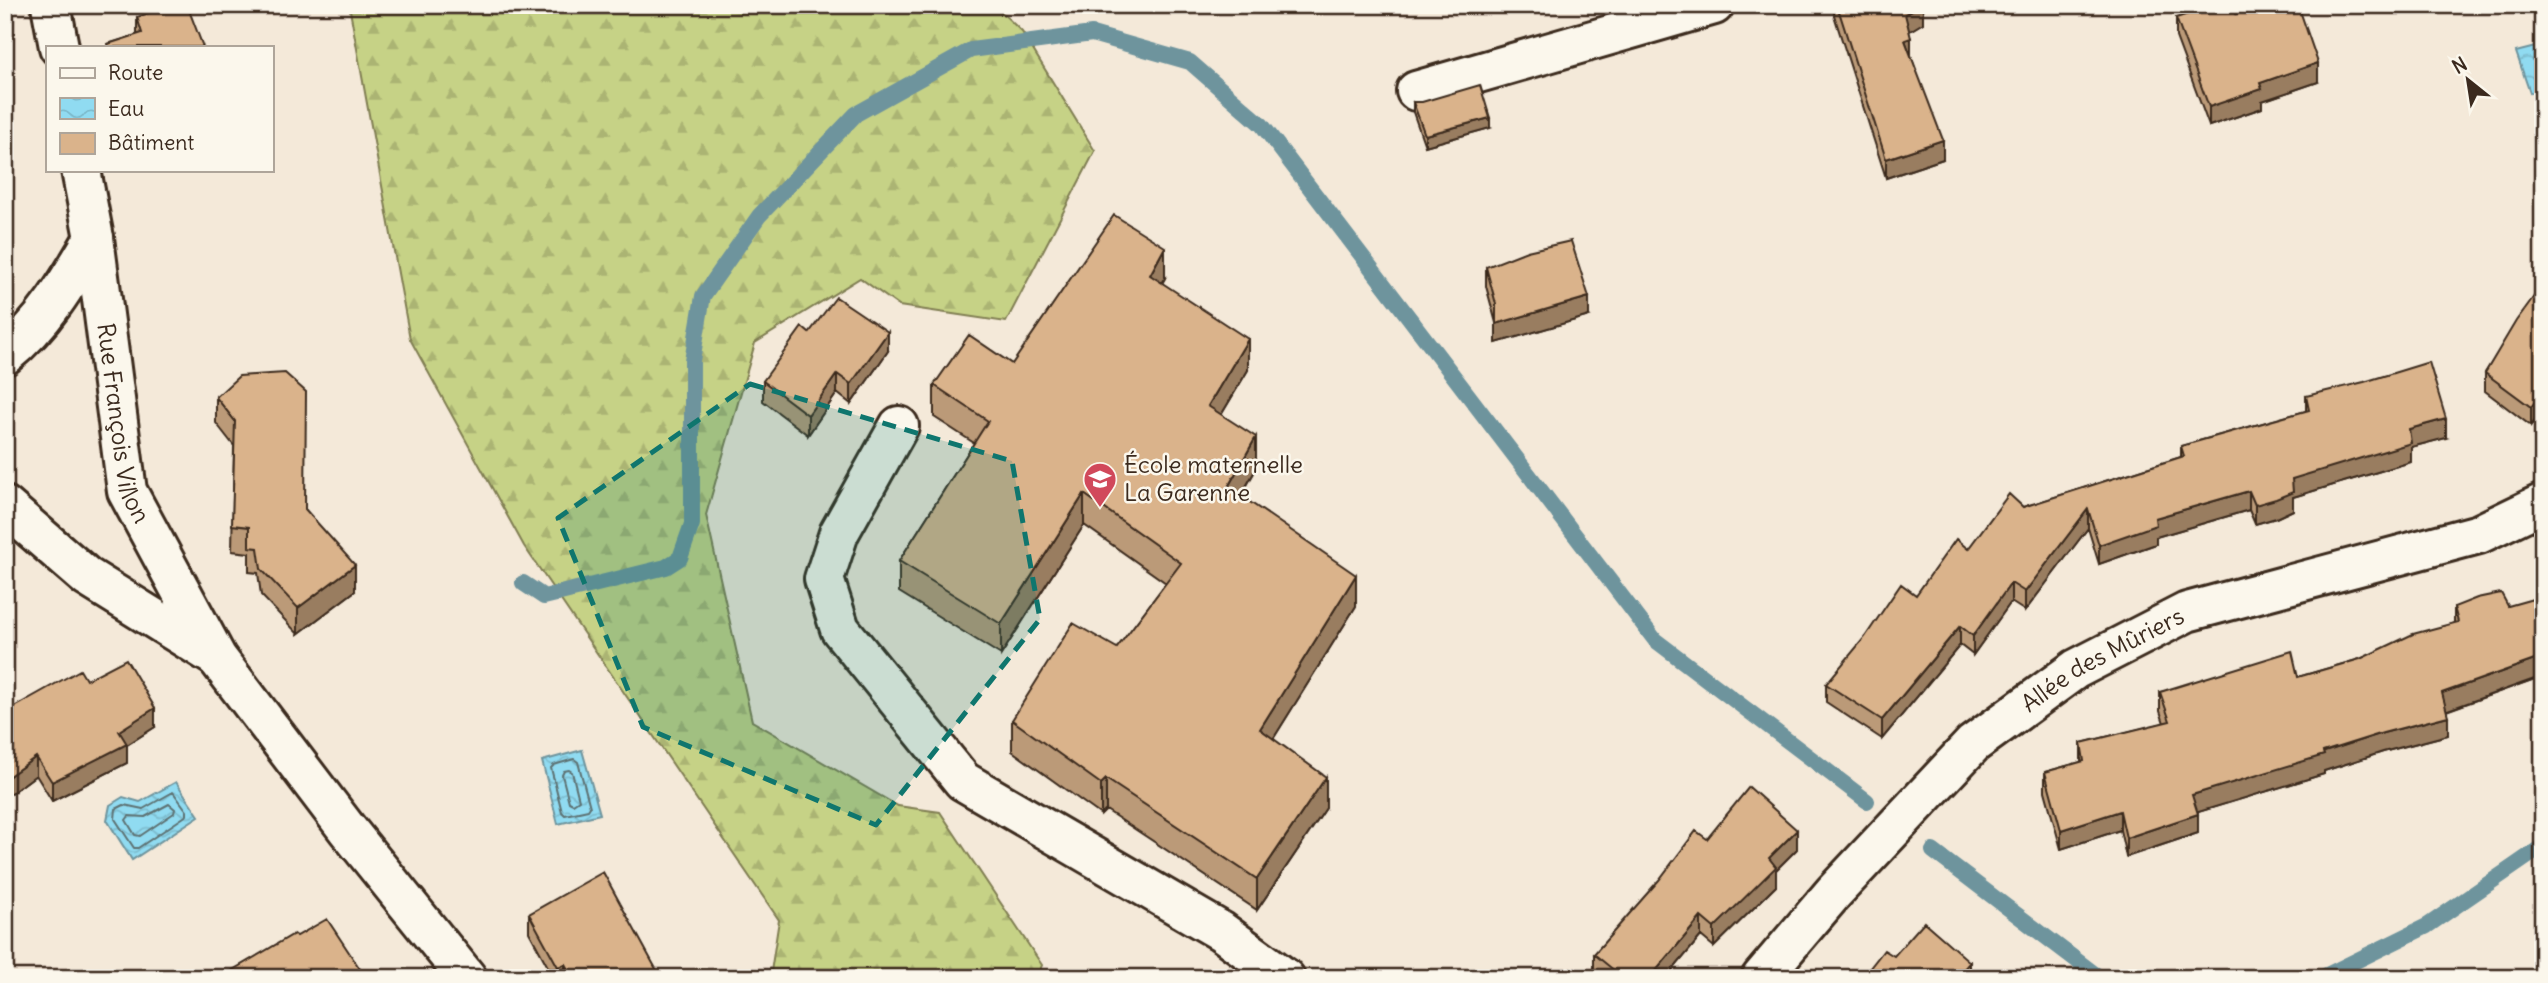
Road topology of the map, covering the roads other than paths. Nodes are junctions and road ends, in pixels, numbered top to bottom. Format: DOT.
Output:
graph roads {
  1 [pos="51,5"];
  2 [pos="1714,5"];
  3 [pos="59,46"];
  4 [pos="1416,90"];
  5 [pos="81,172"];
  6 [pos="94,238"];
  7 [pos="5,355"];
  8 [pos="900,426"];
  9 [pos="2543,503"];
  10 [pos="5,506"];
  11 [pos="218,658"];
  12 [pos="467,978"];
  13 [pos="1285,978"];
  14 [pos="1761,978"];
  1 -- 3 [label="street"];
  2 -- 4 [label="street"];
  5 -- 6 [label="street, Rue François Villon"];
  6 -- 7 [label="street"];
  6 -- 11 [label="street, Rue François Villon"];
  8 -- 13 [label="street"];
  9 -- 14 [label="street, Allée des Mûriers"];
  10 -- 11 [label="street, Rue François Villon"];
  11 -- 12 [label="street, Rue François Villon"];
}
